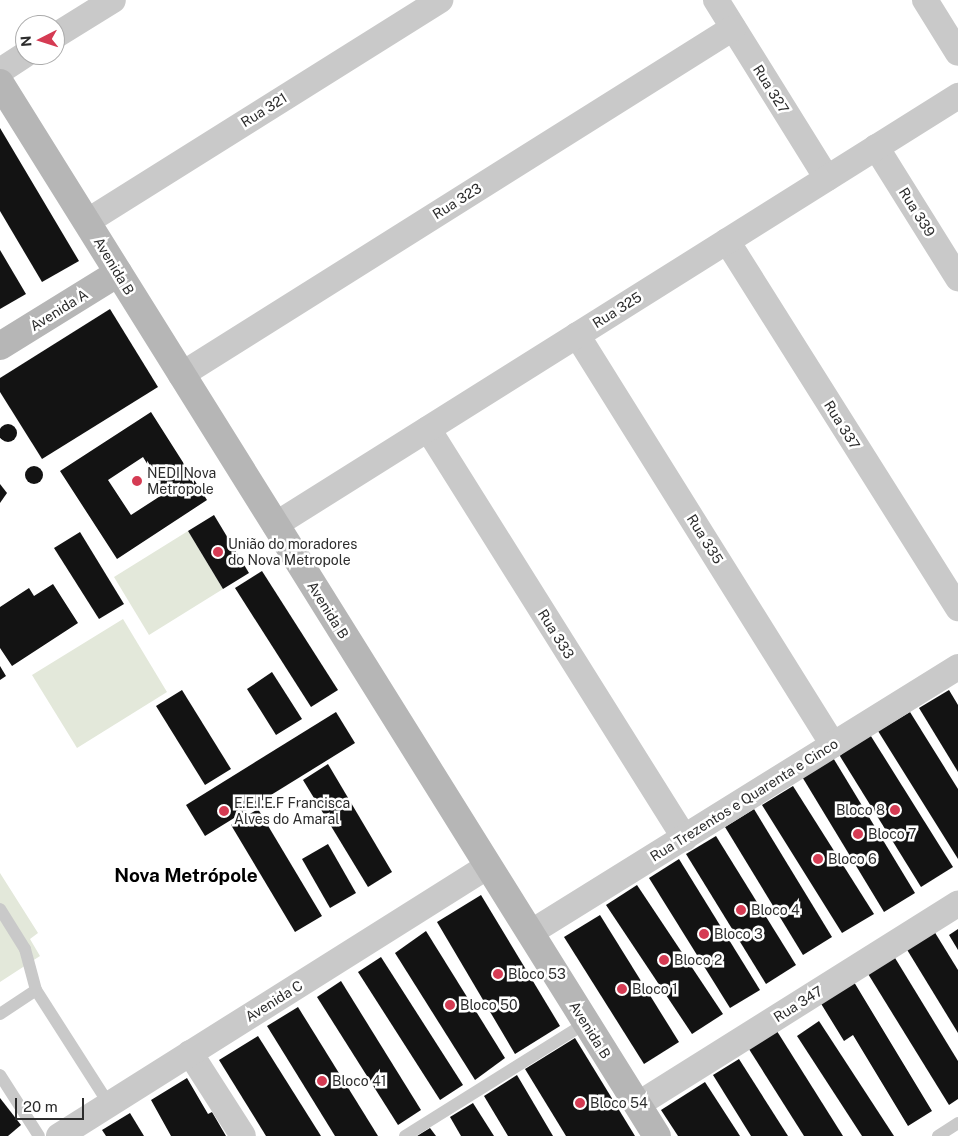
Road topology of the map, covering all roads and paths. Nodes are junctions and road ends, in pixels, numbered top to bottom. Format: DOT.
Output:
graph roads {
  1 [pos="113,0"];
  2 [pos="440,0"];
  3 [pos="716,0"];
  4 [pos="925,0"];
  5 [pos="732,28"];
  6 [pos="65,30"];
  7 [pos="958,53"];
  8 [pos="15,61"];
  9 [pos="0,71"];
  10 [pos="3,96"];
  11 [pos="958,96"];
  12 [pos="876,147"];
  13 [pos="827,178"];
  14 [pos="88,221"];
  15 [pos="727,241"];
  16 [pos="118,272"];
  17 [pos="958,278"];
  18 [pos="577,335"];
  19 [pos="0,346"];
  20 [pos="181,375"];
  21 [pos="428,429"];
  22 [pos="275,525"];
  23 [pos="958,608"];
  24 [pos="958,667"];
  25 [pos="833,744"];
  26 [pos="685,838"];
  27 [pos="488,866"];
  28 [pos="958,904"];
  29 [pos="0,909"];
  30 [pos="530,933"];
  31 [pos="36,990"];
  32 [pos="0,1014"];
  33 [pos="586,1023"];
  34 [pos="190,1053"];
  35 [pos="0,1076"];
  36 [pos="109,1104"];
  37 [pos="637,1105"];
  38 [pos="958,1124"];
  39 [pos="39,1136"];
  40 [pos="59,1136"];
  41 [pos="243,1136"];
  42 [pos="405,1136"];
  43 [pos="657,1136"];
  44 [pos="938,1136"];
  1 -- 6 [label="street"];
  2 -- 14 [label="street, Rua 321"];
  3 -- 5 [label="street, Rua 327"];
  4 -- 7 [label="street"];
  5 -- 13 [label="street, Rua 327"];
  5 -- 20 [label="street, Rua 323"];
  8 -- 9 [label="street"];
  10 -- 14 [label="street, Avenida B"];
  11 -- 12 [label="street, Rua 325"];
  12 -- 13 [label="street, Rua 325"];
  12 -- 17 [label="street, Rua 339"];
  13 -- 15 [label="street, Rua 325"];
  14 -- 16 [label="street, Avenida B"];
  15 -- 18 [label="street, Rua 325"];
  15 -- 23 [label="street, Rua 337"];
  16 -- 19 [label="street, Avenida A"];
  16 -- 20 [label="street, Avenida B"];
  18 -- 21 [label="street, Rua 325"];
  18 -- 25 [label="street, Rua 335"];
  20 -- 22 [label="street, Avenida B"];
  21 -- 22 [label="street, Rua 325"];
  21 -- 26 [label="street, Rua 333"];
  22 -- 27 [label="street, Avenida B"];
  24 -- 25 [label="street, Rua Trezentos e Quarenta e Cinco"];
  25 -- 26 [label="street, Rua Trezentos e Quarenta e Cinco"];
  26 -- 30 [label="street, Rua Trezentos e Quarenta e Cinco"];
  27 -- 30 [label="street, Avenida B"];
  27 -- 34 [label="street, Avenida C"];
  28 -- 37 [label="street, Rua 347"];
  29 -- 31 [label="lane"];
  30 -- 33 [label="street, Avenida B"];
  31 -- 32 [label="lane"];
  31 -- 36 [label="lane"];
  33 -- 37 [label="street, Avenida B"];
  33 -- 42 [label="lane"];
  34 -- 36 [label="street, Avenida C"];
  34 -- 41 [label="street"];
  35 -- 39 [label="lane"];
  36 -- 40 [label="street, Avenida C"];
  37 -- 43 [label="street, Avenida B"];
  38 -- 44 [label="lane"];
}
